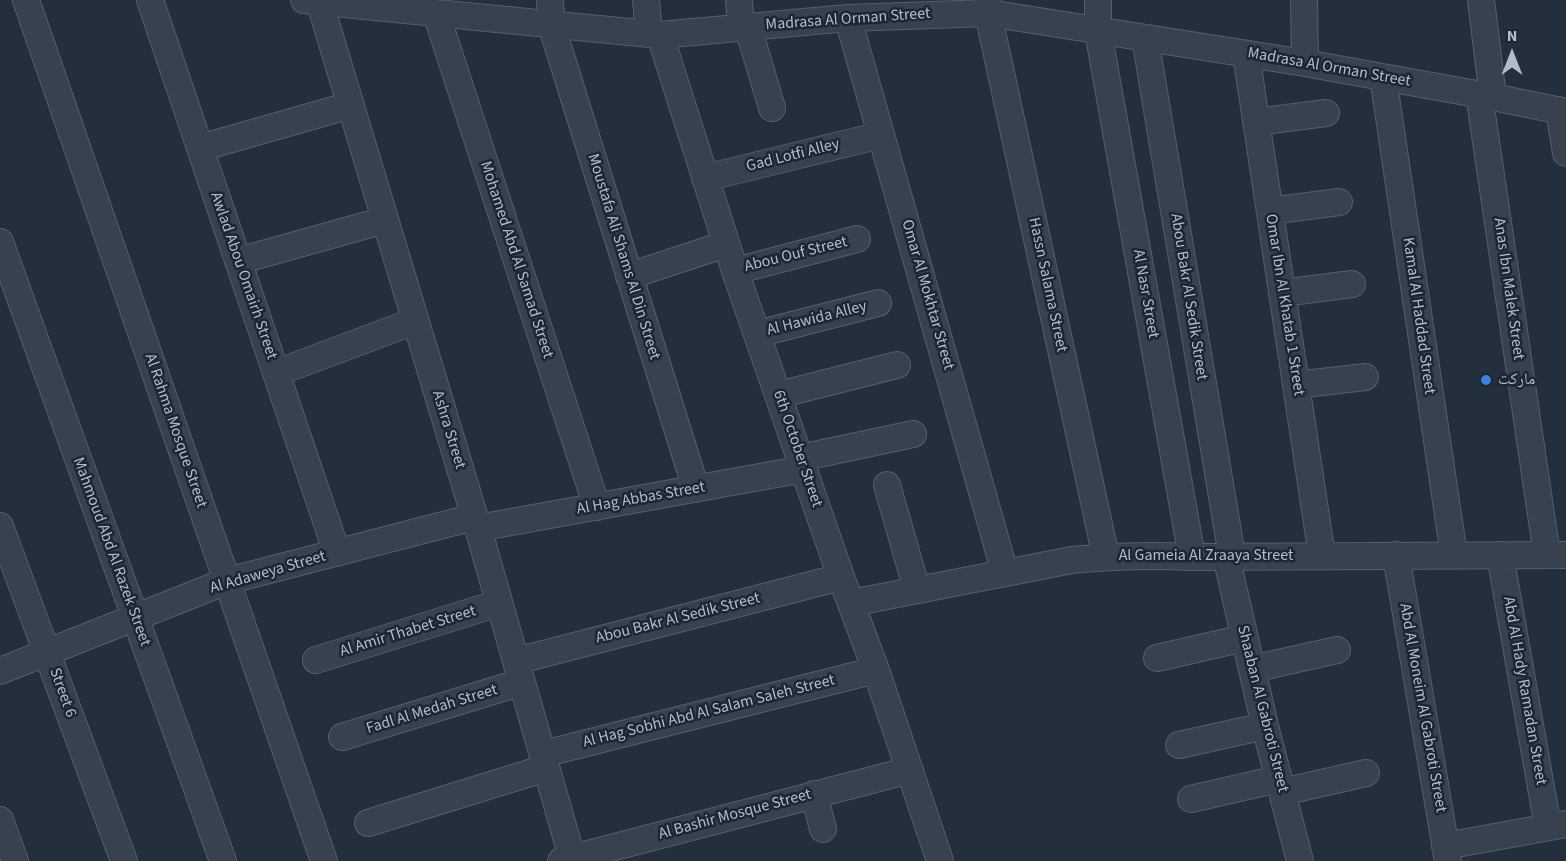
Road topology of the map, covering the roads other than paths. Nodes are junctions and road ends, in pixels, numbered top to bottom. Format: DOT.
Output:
graph roads {
  1 [pos="26,0"];
  2 [pos="150,0"];
  3 [pos="646,0"];
  4 [pos="739,0"];
  5 [pos="1098,0"];
  6 [pos="1304,0"];
  7 [pos="1481,0"];
  8 [pos="314,1"];
  9 [pos="988,7"];
  10 [pos="913,8"];
  11 [pos="452,10"];
  12 [pos="550,12"];
  13 [pos="839,12"];
  14 [pos="744,27"];
  15 [pos="1098,31"];
  16 [pos="654,34"];
  17 [pos="1145,38"];
  18 [pos="1246,54"];
  19 [pos="1305,63"];
  20 [pos="1383,77"];
  21 [pos="1486,95"];
  22 [pos="351,105"];
  23 [pos="772,108"];
  24 [pos="1562,111"];
  25 [pos="1326,113"];
  26 [pos="1256,122"];
  27 [pos="881,135"];
  28 [pos="200,148"];
  29 [pos="1566,153"];
  30 [pos="705,178"];
  31 [pos="1339,202"];
  32 [pos="1270,211"];
  33 [pos="385,220"];
  34 [pos="857,239"];
  35 [pos="0,242"];
  36 [pos="726,244"];
  37 [pos="238,261"];
  38 [pos="735,270"];
  39 [pos="629,276"];
  40 [pos="1352,284"];
  41 [pos="1282,293"];
  42 [pos="878,303"];
  43 [pos="416,321"];
  44 [pos="757,334"];
  45 [pos="897,365"];
  46 [pos="276,373"];
  47 [pos="1365,377"];
  48 [pos="1296,385"];
  49 [pos="778,395"];
  50 [pos="913,434"];
  51 [pos="802,463"];
  52 [pos="887,485"];
  53 [pos="696,489"];
  54 [pos="597,507"];
  55 [pos="476,523"];
  56 [pos="0,526"];
  57 [pos="337,553"];
  58 [pos="1396,555"];
  59 [pos="1454,555"];
  60 [pos="1500,555"];
  61 [pos="1556,555"];
  62 [pos="1192,556"];
  63 [pos="1229,556"];
  64 [pos="1322,556"];
  65 [pos="1106,557"];
  66 [pos="1005,573"];
  67 [pos="841,577"];
  68 [pos="227,582"];
  69 [pos="917,590"];
  70 [pos="499,603"];
  71 [pos="851,603"];
  72 [pos="134,618"];
  73 [pos="1245,638"];
  74 [pos="1337,650"];
  75 [pos="47,652"];
  76 [pos="1156,658"];
  77 [pos="316,660"];
  78 [pos="1252,669"];
  79 [pos="876,670"];
  80 [pos="0,671"];
  81 [pos="519,671"];
  82 [pos="1265,726"];
  83 [pos="342,737"];
  84 [pos="1179,745"];
  85 [pos="545,761"];
  86 [pos="910,770"];
  87 [pos="1366,773"];
  88 [pos="1280,786"];
  89 [pos="814,794"];
  90 [pos="1191,799"];
  91 [pos="0,820"];
  92 [pos="368,823"];
  93 [pos="1557,825"];
  94 [pos="823,828"];
  95 [pos="1447,854"];
  96 [pos="569,860"];
  97 [pos="15,861"];
  98 [pos="124,861"];
  99 [pos="223,861"];
  100 [pos="324,861"];
  101 [pos="940,861"];
  102 [pos="1300,861"];
  1 -- 68 [label="street, Al Rahma Mosque Street"];
  2 -- 28 [label="street, Awlad Abou Omairh Street"];
  3 -- 16 [label="street, 6th October Street"];
  4 -- 14 [label="street"];
  5 -- 15 [label="street, Al Nasr Street"];
  6 -- 19 [label="street"];
  7 -- 21 [label="street, Anas Ibn Malek Street"];
  8 -- 11 [label="street, Madrasa Al Orman Street"];
  8 -- 22 [label="street, Ashra Street"];
  9 -- 10 [label="street, Madrasa Al Orman Street"];
  9 -- 15 [label="street, Madrasa Al Orman Street"];
  9 -- 65 [label="street, Hassn Salama Street"];
  10 -- 13 [label="street, Madrasa Al Orman Street"];
  11 -- 12 [label="street, Madrasa Al Orman Street"];
  11 -- 54 [label="street, Mohamed Abd Al Samad Street"];
  12 -- 16 [label="street, Madrasa Al Orman Street"];
  12 -- 39 [label="street, Moustafa Ali Shams Al Din Street"];
  13 -- 14 [label="street, Madrasa Al Orman Street"];
  13 -- 27 [label="street, Omar Al Mokhtar Street"];
  14 -- 16 [label="street, Madrasa Al Orman Street"];
  14 -- 23 [label="street"];
  15 -- 17 [label="street, Madrasa Al Orman Street"];
  15 -- 62 [label="street, Al Nasr Street"];
  16 -- 30 [label="street, 6th October Street"];
  17 -- 18 [label="street, Madrasa Al Orman Street"];
  17 -- 63 [label="street, Abou Bakr Al Sedik Street"];
  18 -- 19 [label="street, Madrasa Al Orman Street"];
  18 -- 26 [label="street, Omar Ibn Al Khatab 1 Street"];
  19 -- 20 [label="street, Madrasa Al Orman Street"];
  20 -- 21 [label="street, Madrasa Al Orman Street"];
  20 -- 59 [label="street, Kamal Al Haddad Street"];
  21 -- 24 [label="street, Madrasa Al Orman Street"];
  21 -- 61 [label="street, Anas Ibn Malek Street"];
  22 -- 28 [label="street"];
  22 -- 33 [label="street, Ashra Street"];
  24 -- 29 [label="street"];
  25 -- 26 [label="street"];
  26 -- 32 [label="street, Omar Ibn Al Khatab 1 Street"];
  27 -- 30 [label="street, Gad Lotfi Alley"];
  27 -- 66 [label="street, Omar Al Mokhtar Street"];
  28 -- 37 [label="street, Awlad Abou Omairh Street"];
  30 -- 36 [label="street, 6th October Street"];
  31 -- 32 [label="street"];
  32 -- 41 [label="street, Omar Ibn Al Khatab 1 Street"];
  33 -- 37 [label="street"];
  33 -- 43 [label="street, Ashra Street"];
  34 -- 38 [label="street, Abou Ouf Street"];
  35 -- 72 [label="street, Mahmoud Abd Al Razek Street"];
  36 -- 38 [label="street, 6th October Street"];
  36 -- 39 [label="street"];
  37 -- 46 [label="street, Awlad Abou Omairh Street"];
  38 -- 44 [label="street, 6th October Street"];
  39 -- 53 [label="street, Moustafa Ali Shams Al Din Street"];
  40 -- 41 [label="street"];
  41 -- 48 [label="street, Omar Ibn Al Khatab 1 Street"];
  42 -- 44 [label="street, Al Hawida Alley"];
  43 -- 46 [label="street"];
  43 -- 55 [label="street, Ashra Street"];
  44 -- 49 [label="street, 6th October Street"];
  45 -- 49 [label="street"];
  46 -- 57 [label="street, Awlad Abou Omairh Street"];
  47 -- 48 [label="street"];
  48 -- 64 [label="street, Omar Ibn Al Khatab 1 Street"];
  49 -- 51 [label="street, 6th October Street"];
  50 -- 51 [label="street, Al Hag Abbas Street"];
  51 -- 53 [label="street, Al Hag Abbas Street"];
  51 -- 67 [label="street, 6th October Street"];
  52 -- 69 [label="street"];
  53 -- 54 [label="street, Al Hag Abbas Street"];
  54 -- 55 [label="street, Al Hag Abbas Street"];
  55 -- 57 [label="street, Al Adaweya Street"];
  55 -- 70 [label="street, Ashra Street"];
  56 -- 75 [label="street, Street 6"];
  57 -- 68 [label="street, Al Adaweya Street"];
  58 -- 59 [label="street, Al Gameia Al Zraaya Street"];
  58 -- 64 [label="street, Al Gameia Al Zraaya Street"];
  58 -- 95 [label="street, Abd Al Moneim Al Gabroti Street"];
  59 -- 60 [label="street, Al Gameia Al Zraaya Street"];
  60 -- 61 [label="street, Al Gameia Al Zraaya Street"];
  60 -- 93 [label="street, Abd Al Hady Ramadan Street"];
  62 -- 63 [label="street, Al Gameia Al Zraaya Street"];
  62 -- 65 [label="street, Al Gameia Al Zraaya Street"];
  63 -- 64 [label="street, Al Gameia Al Zraaya Street"];
  63 -- 73 [label="street, Shaaban Al Gabroti Street"];
  65 -- 66 [label="street, Al Gameia Al Zraaya Street"];
  66 -- 69 [label="street, Al Gameia Al Zraaya Street"];
  67 -- 71 [label="street, 6th October Street"];
  67 -- 81 [label="street, Abou Bakr Al Sedik Street"];
  68 -- 72 [label="street, Al Adaweya Street"];
  68 -- 100 [label="street, Al Rahma Mosque Street"];
  69 -- 71 [label="street, Al Gameia Al Zraaya Street"];
  70 -- 77 [label="street, Al Amir Thabet Street"];
  70 -- 81 [label="street, Ashra Street"];
  71 -- 79 [label="street, 6th October Street"];
  72 -- 75 [label="street, Al Adaweya Street"];
  72 -- 99 [label="street, Mahmoud Abd Al Razek Street"];
  73 -- 76 [label="street"];
  73 -- 78 [label="street, Shaaban Al Gabroti Street"];
  74 -- 78 [label="street"];
  75 -- 80 [label="street, Al Adaweya Street"];
  75 -- 98 [label="street, Street 6"];
  78 -- 82 [label="street, Shaaban Al Gabroti Street"];
  79 -- 85 [label="street, Al Hag Sobhi Abd Al Salam Saleh Street"];
  79 -- 86 [label="street, 6th October Street"];
  81 -- 83 [label="street, Fadl Al Medah Street"];
  81 -- 85 [label="street, Ashra Street"];
  82 -- 84 [label="street"];
  82 -- 88 [label="street, Shaaban Al Gabroti Street"];
  85 -- 92 [label="street, Al Hag Sobhi Abd Al Salam Saleh Street"];
  85 -- 96 [label="street, Ashra Street"];
  86 -- 89 [label="street, Al Bashir Mosque Street"];
  86 -- 101 [label="street, 6th October Street"];
  87 -- 88 [label="street"];
  88 -- 90 [label="street"];
  88 -- 102 [label="street, Shaaban Al Gabroti Street"];
  89 -- 94 [label="street"];
  89 -- 96 [label="street, Al Bashir Mosque Street"];
  91 -- 97 [label="street"];
  93 -- 95 [label="street"];
}
